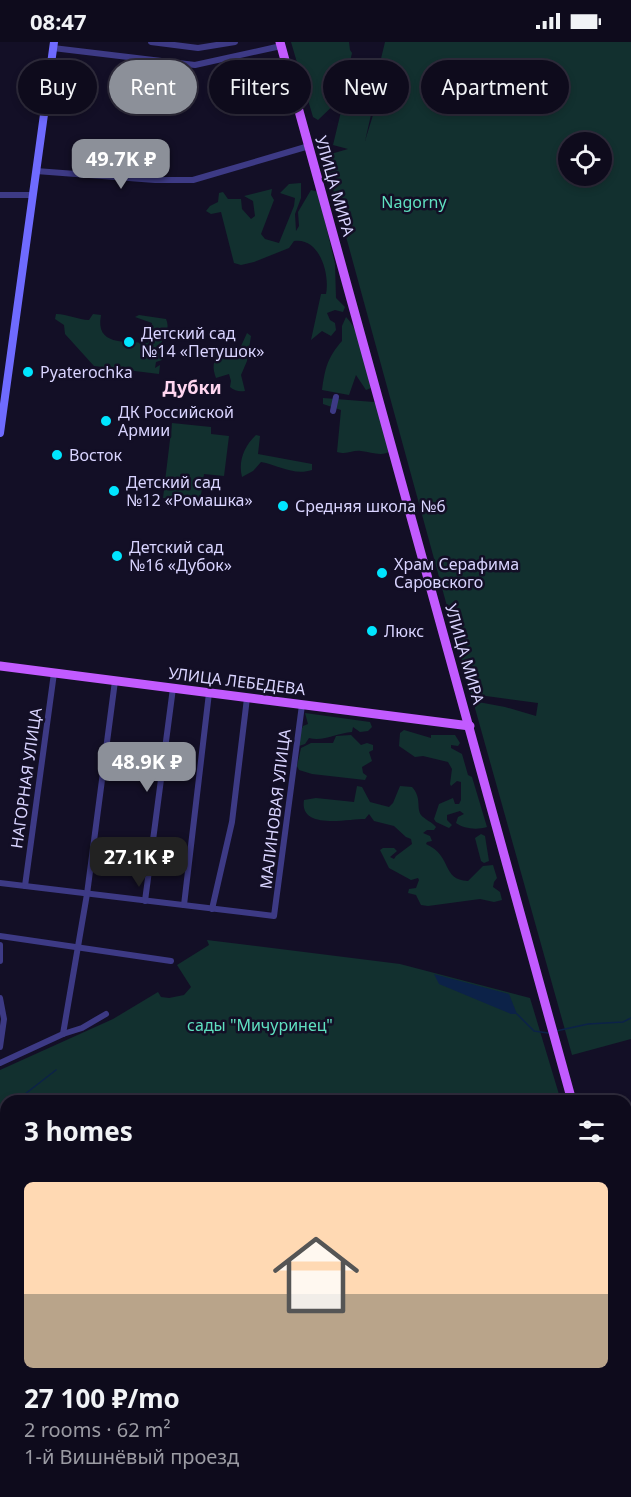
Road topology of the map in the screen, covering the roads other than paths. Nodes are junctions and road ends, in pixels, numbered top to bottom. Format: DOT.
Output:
graph roads {
  1 [pos="151,42"];
  2 [pos="236,42"];
  3 [pos="280,44"];
  4 [pos="53,45"];
  5 [pos="309,146"];
  6 [pos="36,171"];
  7 [pos="0,195"];
  8 [pos="33,195"];
  9 [pos="336,397"];
  10 [pos="2,411"];
  11 [pos="333,411"];
  12 [pos="0,434"];
  13 [pos="0,666"];
  14 [pos="54,673"];
  15 [pos="115,681"];
  16 [pos="172,688"];
  17 [pos="209,693"];
  18 [pos="247,698"];
  19 [pos="302,705"];
  20 [pos="470,726"];
  21 [pos="0,883"];
  22 [pos="25,886"];
  23 [pos="87,894"];
  24 [pos="145,901"];
  25 [pos="184,905"];
  26 [pos="212,909"];
  27 [pos="0,936"];
  28 [pos="0,945"];
  29 [pos="78,948"];
  30 [pos="171,961"];
  31 [pos="0,962"];
  32 [pos="0,998"];
  33 [pos="106,1014"];
  34 [pos="2,1019"];
  35 [pos="63,1034"];
  36 [pos="0,1047"];
  37 [pos="0,1063"];
  38 [pos="570,1095"];
  1 -- 2 [label="street"];
  3 -- 4 [label="street"];
  3 -- 5 [label="main road, УЛИЦА МИРА"];
  4 -- 6 [label="street"];
  5 -- 6 [label="street"];
  5 -- 20 [label="main road, УЛИЦА МИРА"];
  6 -- 8 [label="street"];
  7 -- 8 [label="street"];
  8 -- 10 [label="street"];
  9 -- 11 [label="street"];
  10 -- 12 [label="street"];
  13 -- 14 [label="main road, УЛИЦА ЛЕБЕДЕВА"];
  14 -- 15 [label="main road, УЛИЦА ЛЕБЕДЕВА"];
  14 -- 22 [label="street, НАГОРНАЯ УЛИЦА"];
  15 -- 16 [label="main road, УЛИЦА ЛЕБЕДЕВА"];
  15 -- 23 [label="street"];
  16 -- 17 [label="main road, УЛИЦА ЛЕБЕДЕВА"];
  16 -- 24 [label="street"];
  17 -- 18 [label="main road, УЛИЦА ЛЕБЕДЕВА"];
  17 -- 25 [label="street"];
  18 -- 19 [label="main road, УЛИЦА ЛЕБЕДЕВА"];
  18 -- 26 [label="street"];
  19 -- 20 [label="main road, УЛИЦА ЛЕБЕДЕВА"];
  19 -- 26 [label="street, МАЛИНОВАЯ УЛИЦА"];
  20 -- 38 [label="main road, УЛИЦА МИРА"];
  21 -- 22 [label="street"];
  22 -- 23 [label="street"];
  23 -- 24 [label="street"];
  23 -- 29 [label="street"];
  24 -- 25 [label="street"];
  25 -- 26 [label="street"];
  27 -- 29 [label="street"];
  28 -- 31 [label="street"];
  29 -- 30 [label="street"];
  29 -- 35 [label="street"];
  32 -- 34 [label="street"];
  33 -- 35 [label="street"];
  34 -- 36 [label="street"];
  35 -- 37 [label="street"];
}
